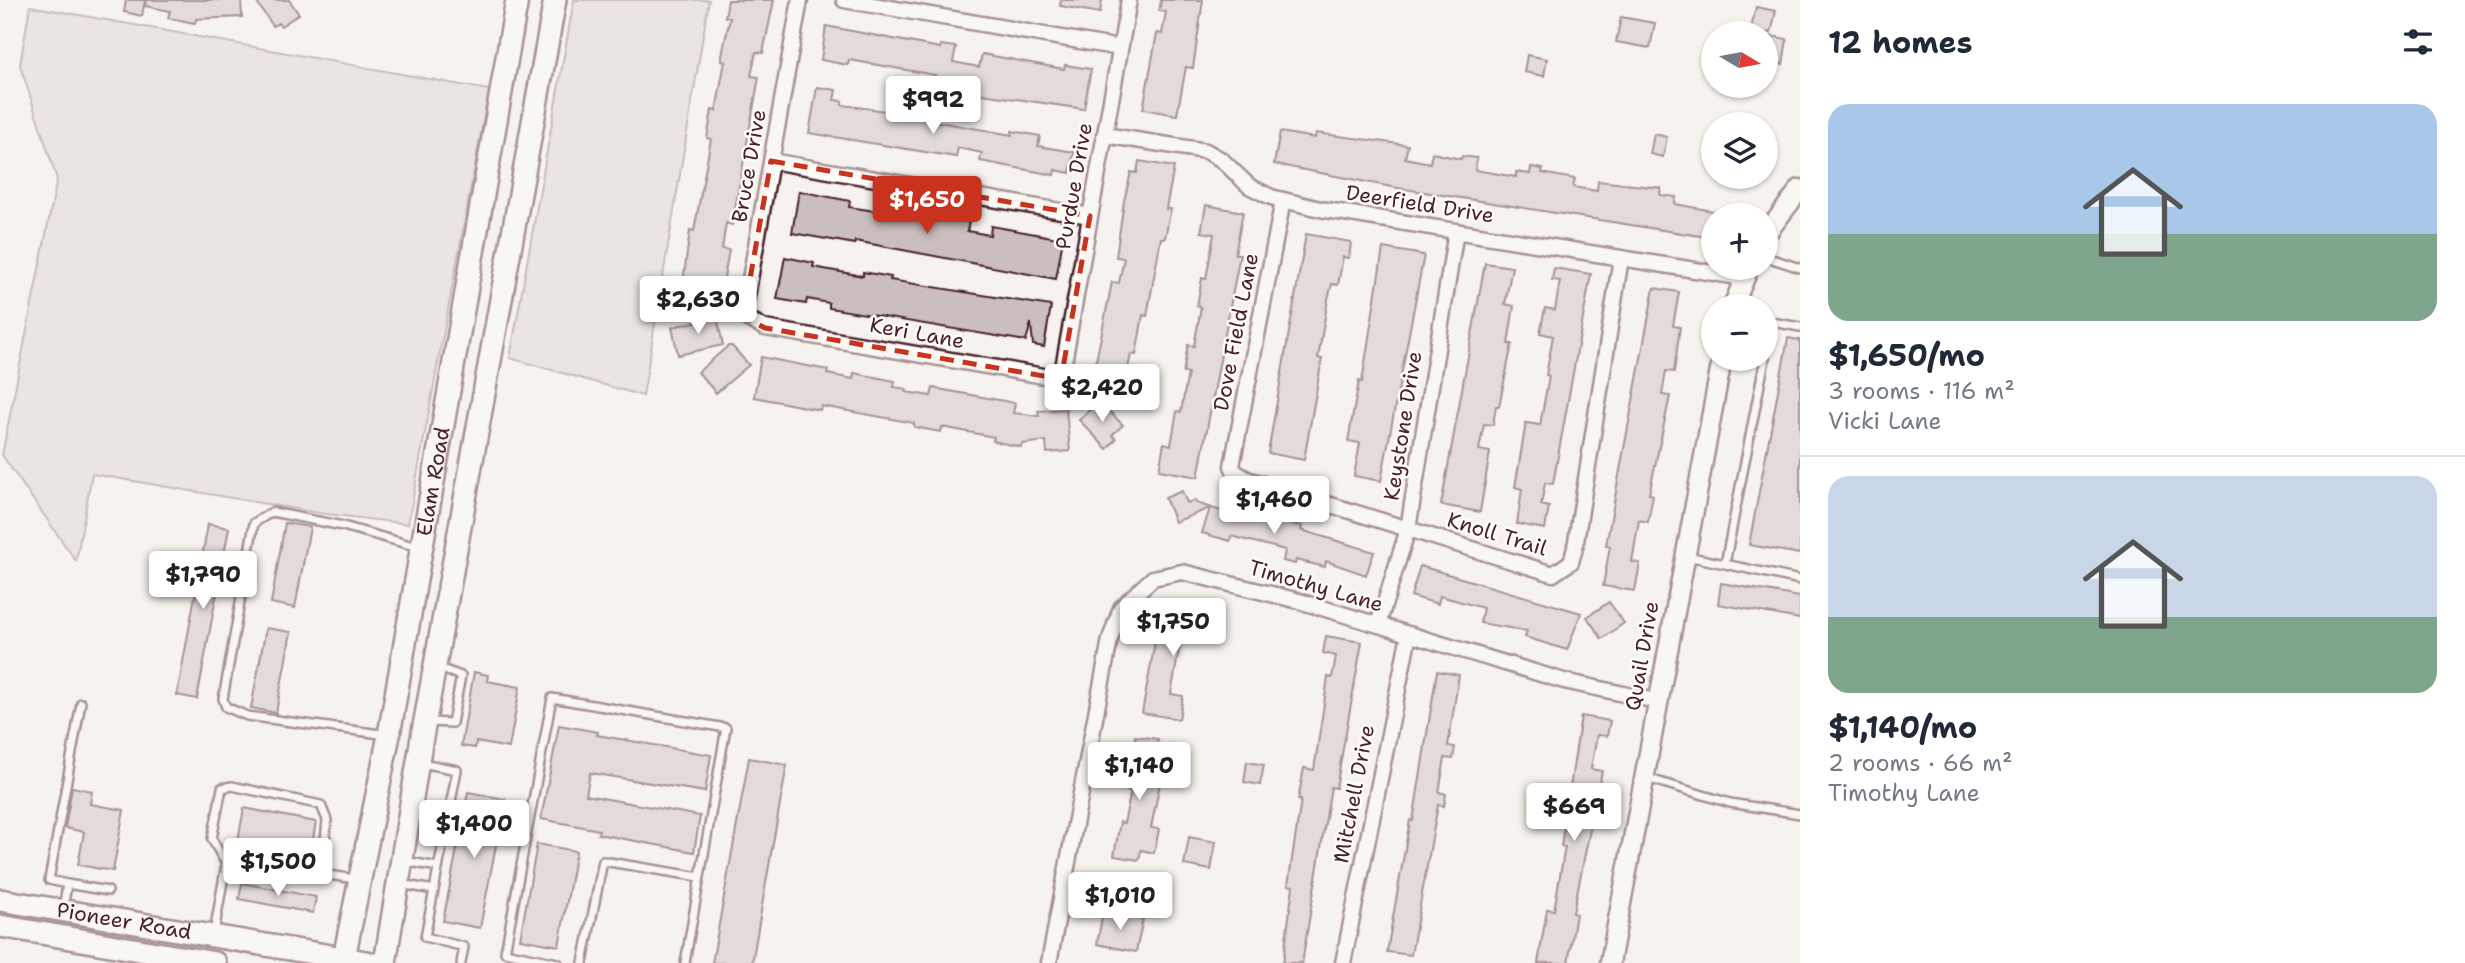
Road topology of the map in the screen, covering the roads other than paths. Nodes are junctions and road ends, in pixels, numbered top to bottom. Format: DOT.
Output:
graph roads {
  1 [pos="517,0"];
  2 [pos="555,0"];
  3 [pos="800,0"];
  4 [pos="844,0"];
  5 [pos="1129,0"];
  6 [pos="1120,48"];
  7 [pos="1104,135"];
  8 [pos="771,161"];
  9 [pos="1800,189"];
  10 [pos="1283,200"];
  11 [pos="1090,216"];
  12 [pos="1778,218"];
  13 [pos="1456,231"];
  14 [pos="1621,258"];
  15 [pos="1778,261"];
  16 [pos="1701,268"];
  17 [pos="1800,268"];
  18 [pos="1778,323"];
  19 [pos="1800,327"];
  20 [pos="765,328"];
  21 [pos="1719,371"];
  22 [pos="1763,371"];
  23 [pos="1060,379"];
  24 [pos="450,386"];
  25 [pos="485,391"];
  26 [pos="1235,472"];
  27 [pos="1408,529"];
  28 [pos="421,548"];
  29 [pos="1683,555"];
  30 [pos="1725,564"];
  31 [pos="1800,580"];
  32 [pos="1378,625"];
  33 [pos="1409,634"];
  34 [pos="1657,701"];
  35 [pos="81,703"];
  36 [pos="389,736"];
  37 [pos="419,752"];
  38 [pos="1643,777"];
  39 [pos="1800,814"];
  40 [pos="401,861"];
  41 [pos="226,864"];
  42 [pos="438,867"];
  43 [pos="322,873"];
  44 [pos="700,877"];
  45 [pos="360,880"];
  46 [pos="67,884"];
  47 [pos="398,884"];
  48 [pos="434,890"];
  49 [pos="108,891"];
  50 [pos="0,900"];
  51 [pos="63,911"];
  52 [pos="0,926"];
  53 [pos="58,936"];
  54 [pos="213,936"];
  55 [pos="344,961"];
  56 [pos="211,962"];
  57 [pos="372,963"];
  58 [pos="385,963"];
  59 [pos="461,963"];
  60 [pos="558,963"];
  61 [pos="583,963"];
  62 [pos="685,963"];
  63 [pos="1049,963"];
  64 [pos="1343,963"];
  65 [pos="1609,963"];
  1 -- 24 [label="main road, Elam Road"];
  2 -- 25 [label="main road, Elam Road"];
  3 -- 8 [label="street, Bruce Drive"];
  4 -- 6 [label="street"];
  5 -- 6 [label="street, Purdue Drive"];
  6 -- 7 [label="street, Purdue Drive"];
  7 -- 10 [label="street, Deerfield Drive"];
  7 -- 11 [label="street, Purdue Drive"];
  8 -- 11 [label="street"];
  8 -- 20 [label="street, Bruce Drive"];
  9 -- 12 [label="street"];
  10 -- 13 [label="street, Deerfield Drive"];
  10 -- 26 [label="street, Dove Field Lane"];
  11 -- 23 [label="street, Purdue Drive"];
  13 -- 14 [label="street, Deerfield Drive"];
  13 -- 27 [label="street, Keystone Drive"];
  14 -- 16 [label="street, Deerfield Drive"];
  14 -- 27 [label="street, Knoll Trail"];
  15 -- 17 [label="lane"];
  18 -- 19 [label="lane"];
  20 -- 23 [label="street, Keri Lane"];
  21 -- 29 [label="street, Quail Drive"];
  22 -- 30 [label="lane"];
  24 -- 25 [label="main road"];
  24 -- 28 [label="main road, Elam Road"];
  25 -- 37 [label="main road, Elam Road"];
  26 -- 27 [label="street, Knoll Trail"];
  27 -- 32 [label="street, Keystone Drive"];
  28 -- 36 [label="main road, Elam Road"];
  28 -- 36 [label="lane"];
  29 -- 30 [label="lane"];
  29 -- 34 [label="street, Quail Drive"];
  30 -- 31 [label="lane"];
  32 -- 33 [label="street, Timothy Lane"];
  32 -- 63 [label="street, Timothy Lane"];
  33 -- 34 [label="street, Timothy Lane"];
  33 -- 64 [label="street, Mitchell Drive"];
  34 -- 38 [label="street, Quail Drive"];
  35 -- 46 [label="lane"];
  36 -- 37 [label="main road"];
  36 -- 45 [label="main road, Elam Road"];
  37 -- 40 [label="main road, Elam Road"];
  37 -- 42 [label="lane"];
  38 -- 39 [label="lane"];
  38 -- 65 [label="street, Quail Drive"];
  40 -- 42 [label="lane"];
  40 -- 47 [label="main road, Elam Road"];
  41 -- 43 [label="lane"];
  41 -- 43 [label="lane"];
  41 -- 54 [label="lane"];
  42 -- 48 [label="lane"];
  43 -- 45 [label="lane"];
  44 -- 60 [label="lane"];
  44 -- 61 [label="lane"];
  44 -- 62 [label="lane"];
  45 -- 55 [label="main road, Elam Road"];
  46 -- 49 [label="lane"];
  46 -- 51 [label="lane"];
  47 -- 48 [label="lane"];
  47 -- 58 [label="main road, Elam Road"];
  48 -- 59 [label="lane"];
  50 -- 51 [label="main road, Pioneer Road"];
  51 -- 53 [label="main road"];
  51 -- 54 [label="main road, Pioneer Road"];
  52 -- 53 [label="main road, Pioneer Road"];
  53 -- 56 [label="main road, Pioneer Road"];
  54 -- 55 [label="main road, Pioneer Road"];
  54 -- 56 [label="main road"];
  55 -- 57 [label="main road, Pioneer Road"];
}
